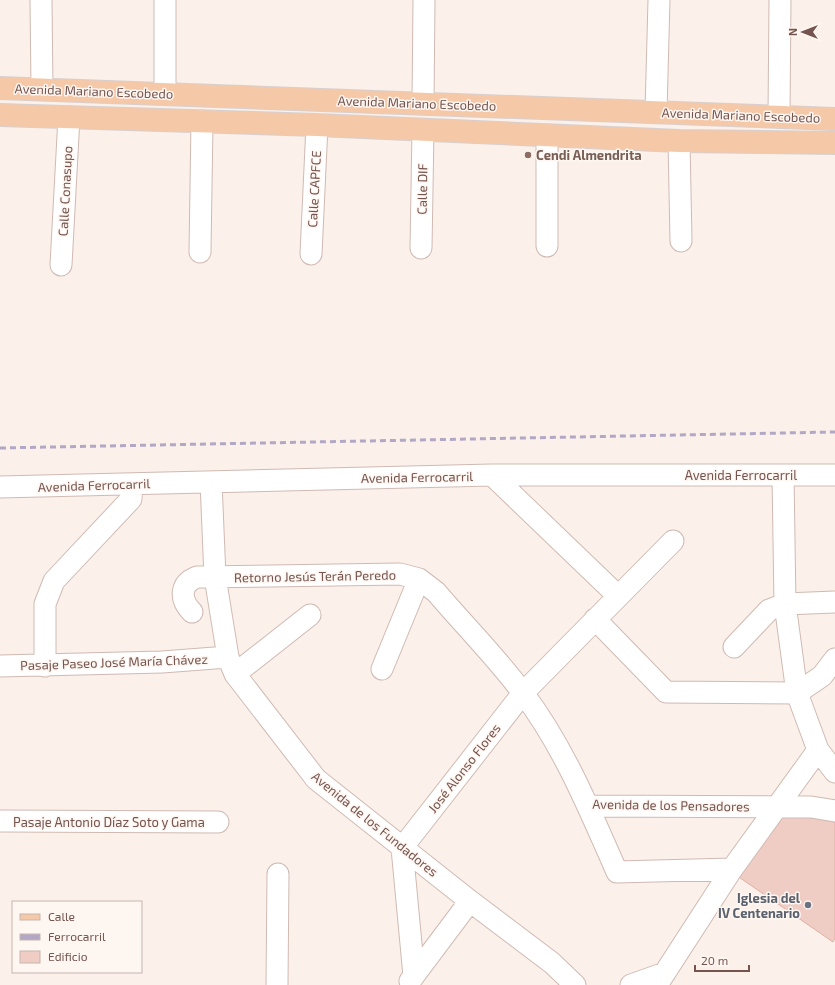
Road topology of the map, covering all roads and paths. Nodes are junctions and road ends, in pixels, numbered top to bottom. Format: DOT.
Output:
graph roads {
  1 [pos="41,0"];
  2 [pos="165,0"];
  3 [pos="424,0"];
  4 [pos="659,0"];
  5 [pos="780,0"];
  6 [pos="0,88"];
  7 [pos="42,88"];
  8 [pos="165,93"];
  9 [pos="423,104"];
  10 [pos="656,112"];
  11 [pos="0,115"];
  12 [pos="69,117"];
  13 [pos="748,117"];
  14 [pos="779,118"];
  15 [pos="835,119"];
  16 [pos="202,121"];
  17 [pos="317,124"];
  18 [pos="423,130"];
  19 [pos="546,135"];
  20 [pos="679,141"];
  21 [pos="748,141"];
  22 [pos="835,143"];
  23 [pos="681,241"];
  24 [pos="546,246"];
  25 [pos="420,248"];
  26 [pos="200,252"];
  27 [pos="311,254"];
  28 [pos="61,266"];
  29 [pos="492,475"];
  30 [pos="783,475"];
  31 [pos="835,475"];
  32 [pos="211,482"];
  33 [pos="132,484"];
  34 [pos="0,487"];
  35 [pos="672,541"];
  36 [pos="215,578"];
  37 [pos="419,579"];
  38 [pos="618,596"];
  39 [pos="835,602"];
  40 [pos="785,604"];
  41 [pos="192,612"];
  42 [pos="310,616"];
  43 [pos="595,619"];
  44 [pos="734,647"];
  45 [pos="835,659"];
  46 [pos="231,665"];
  47 [pos="0,666"];
  48 [pos="45,666"];
  49 [pos="382,669"];
  50 [pos="523,692"];
  51 [pos="797,693"];
  52 [pos="818,750"];
  53 [pos="835,772"];
  54 [pos="588,806"];
  55 [pos="776,808"];
  56 [pos="835,811"];
  57 [pos="0,822"];
  58 [pos="218,822"];
  59 [pos="402,848"];
  60 [pos="732,869"];
  61 [pos="278,874"];
  62 [pos="470,901"];
  63 [pos="661,979"];
  64 [pos="411,981"];
  65 [pos="277,985"];
  66 [pos="575,985"];
  67 [pos="631,985"];
  1 -- 7 [label="street"];
  2 -- 8 [label="street"];
  3 -- 9 [label="street"];
  4 -- 10 [label="street"];
  5 -- 14 [label="street"];
  6 -- 7 [label="main road, Avenida Mariano Escobedo"];
  7 -- 8 [label="main road, Avenida Mariano Escobedo"];
  8 -- 9 [label="main road, Avenida Mariano Escobedo"];
  9 -- 10 [label="main road, Avenida Mariano Escobedo"];
  10 -- 13 [label="main road, Avenida Mariano Escobedo"];
  11 -- 12 [label="main road, Avenida Mariano Escobedo"];
  12 -- 16 [label="main road, Avenida Mariano Escobedo"];
  12 -- 28 [label="street, Calle Conasupo"];
  13 -- 14 [label="main road, Avenida Mariano Escobedo"];
  13 -- 21 [label="main road"];
  14 -- 15 [label="main road, Avenida Mariano Escobedo"];
  16 -- 17 [label="main road, Avenida Mariano Escobedo"];
  16 -- 26 [label="street"];
  17 -- 18 [label="main road, Avenida Mariano Escobedo"];
  17 -- 27 [label="street, Calle CAPFCE"];
  18 -- 19 [label="main road, Avenida Mariano Escobedo"];
  18 -- 25 [label="street, Calle DIF"];
  19 -- 20 [label="main road, Avenida Mariano Escobedo"];
  19 -- 24 [label="street"];
  20 -- 21 [label="main road, Avenida Mariano Escobedo"];
  20 -- 23 [label="street"];
  21 -- 22 [label="main road, Avenida Mariano Escobedo"];
  29 -- 30 [label="street, Avenida Ferrocarril"];
  29 -- 32 [label="street, Avenida Ferrocarril"];
  29 -- 38 [label="street"];
  30 -- 31 [label="street, Avenida Ferrocarril"];
  30 -- 40 [label="street"];
  32 -- 33 [label="street, Avenida Ferrocarril"];
  32 -- 36 [label="street, Avenida de los Fundadores"];
  33 -- 34 [label="street, Avenida Ferrocarril"];
  33 -- 48 [label="street"];
  35 -- 38 [label="street, José Alonso Flores"];
  36 -- 37 [label="street, Retorno Jesús Terán Peredo"];
  36 -- 41 [label="street, Retorno Jesús Terán Peredo"];
  36 -- 46 [label="street, Avenida de los Fundadores"];
  37 -- 49 [label="street"];
  37 -- 50 [label="street, Retorno Jesús Terán Peredo"];
  38 -- 43 [label="street, José Alonso Flores"];
  39 -- 40 [label="street"];
  40 -- 44 [label="street"];
  40 -- 51 [label="street"];
  42 -- 46 [label="street"];
  43 -- 50 [label="street, José Alonso Flores"];
  43 -- 51 [label="street"];
  45 -- 51 [label="street"];
  46 -- 48 [label="street, Pasaje Paseo José María Chávez"];
  46 -- 59 [label="street, Avenida de los Fundadores"];
  47 -- 48 [label="street, Pasaje Paseo José María Chávez"];
  50 -- 54 [label="street, Avenida de los Pensadores"];
  50 -- 59 [label="street, José Alonso Flores"];
  51 -- 52 [label="street"];
  52 -- 53 [label="street"];
  52 -- 55 [label="street"];
  54 -- 55 [label="street, Avenida de los Pensadores"];
  54 -- 60 [label="street"];
  55 -- 56 [label="street, Avenida de los Pensadores"];
  55 -- 60 [label="street"];
  57 -- 58 [label="street, Pasaje Antonio Díaz Soto y Gama"];
  59 -- 62 [label="street, Avenida de los Fundadores"];
  59 -- 64 [label="street"];
  60 -- 63 [label="street"];
  61 -- 65 [label="street"];
  62 -- 64 [label="street"];
  62 -- 66 [label="street, Avenida de los Fundadores"];
  63 -- 67 [label="street"];
}
